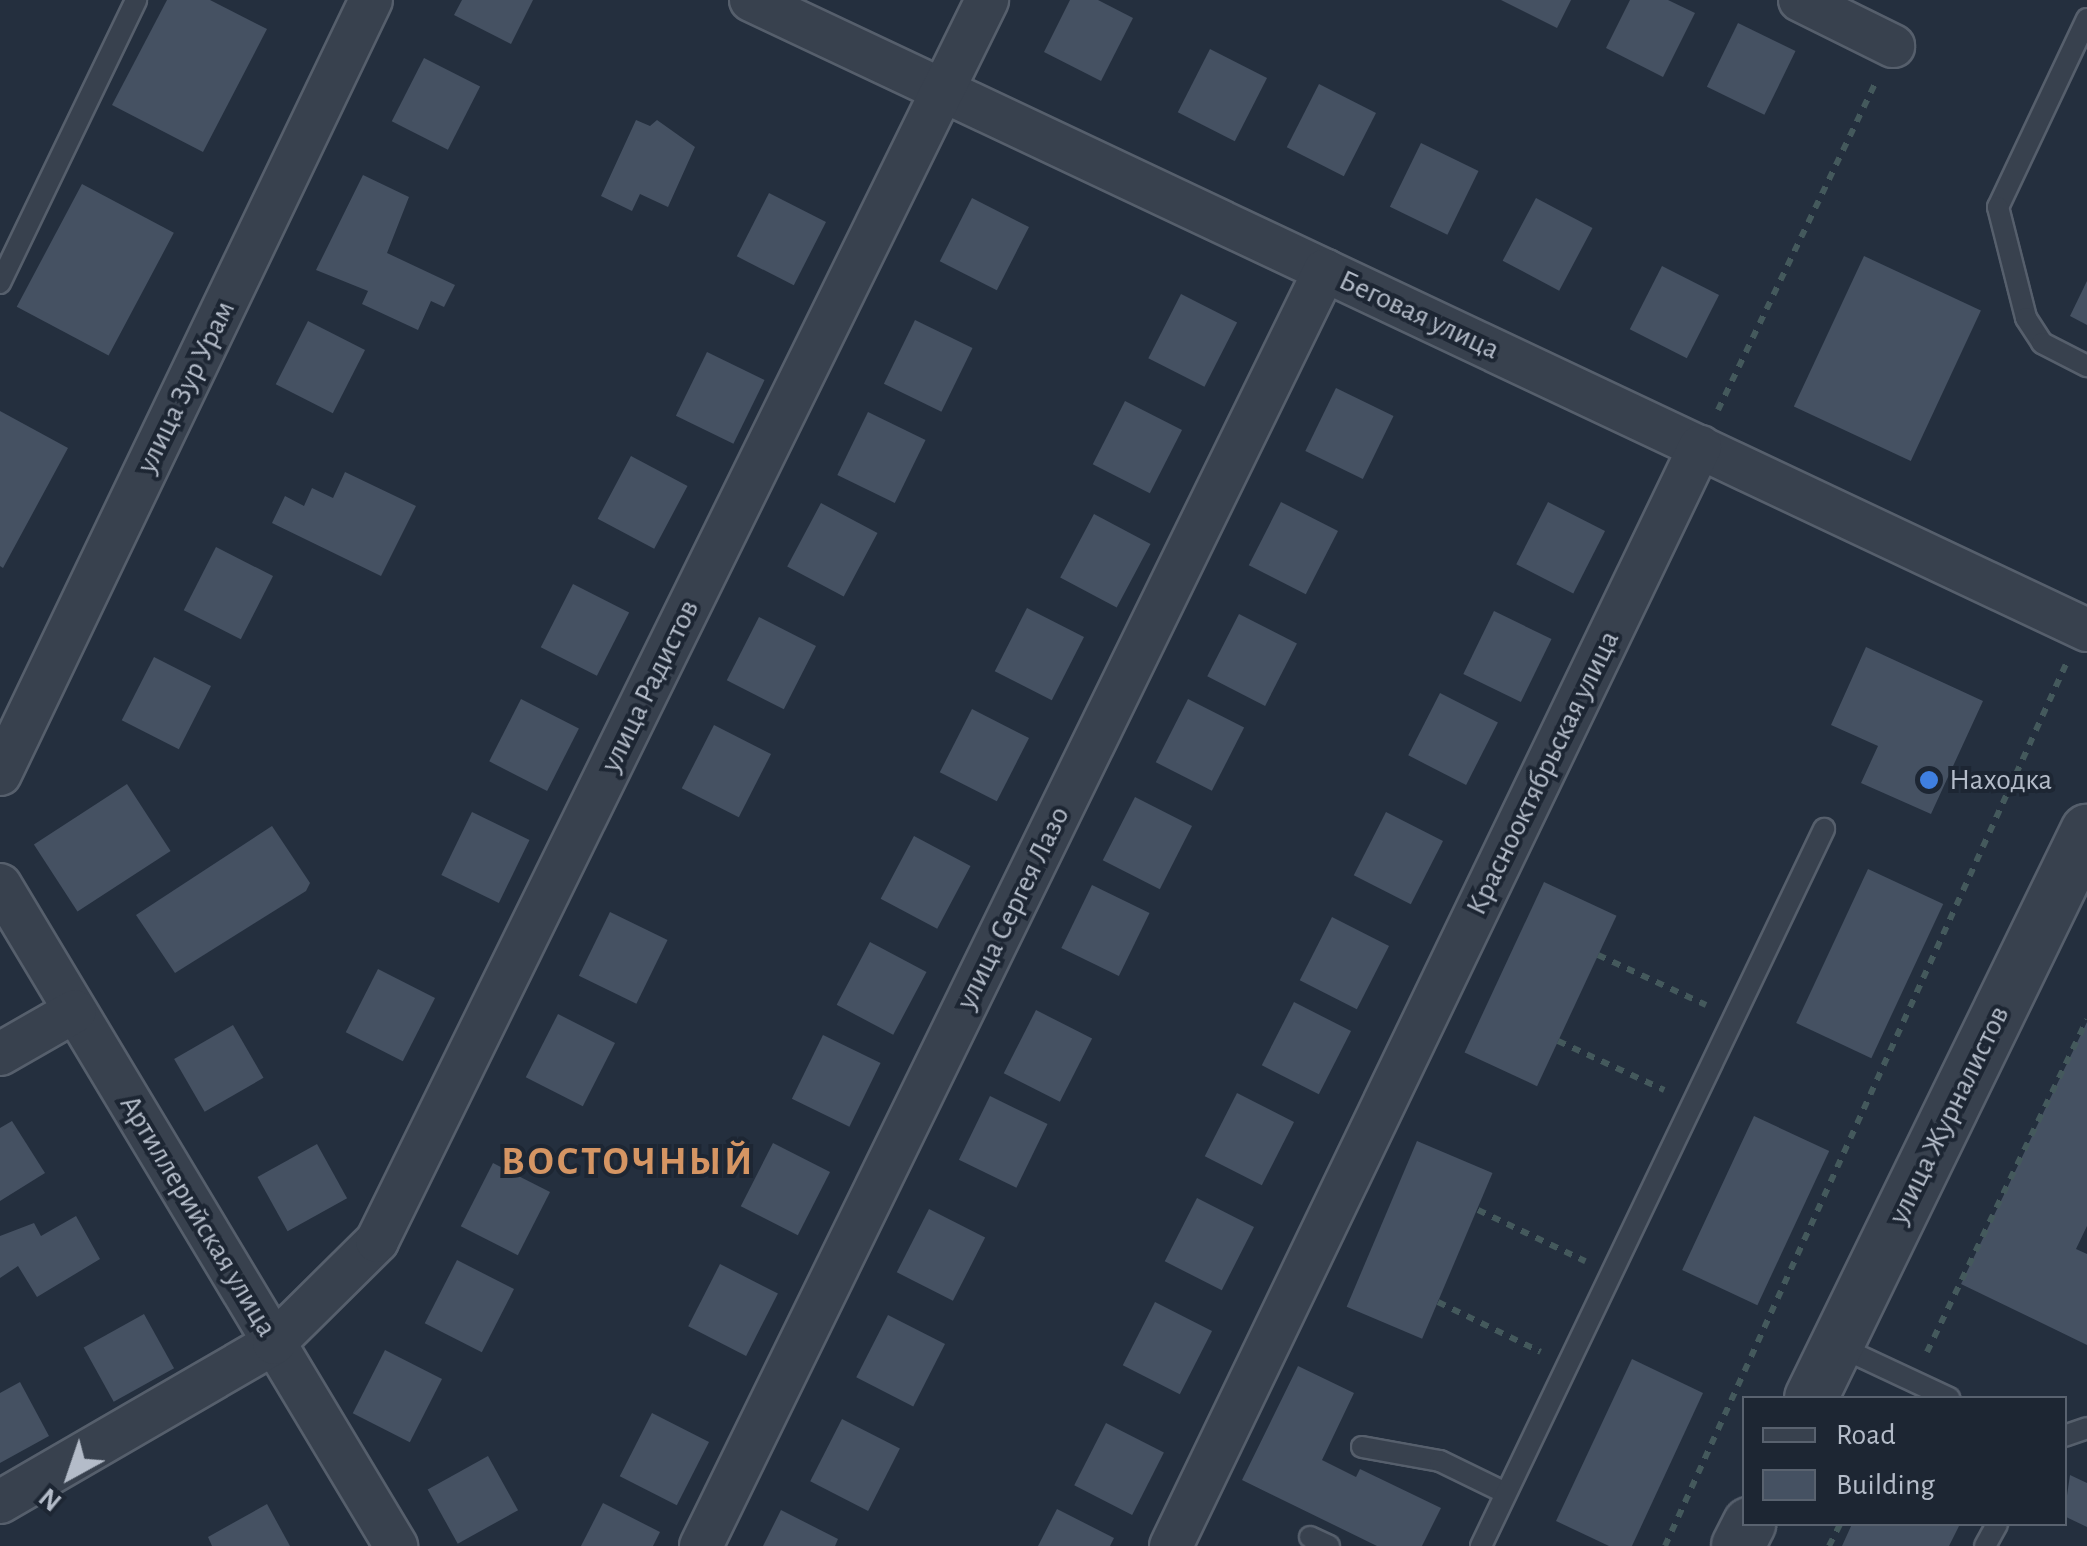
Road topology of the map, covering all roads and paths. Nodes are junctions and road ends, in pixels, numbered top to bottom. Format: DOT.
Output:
graph roads {
  1 [pos="136,0"];
  2 [pos="372,0"];
  3 [pos="752,0"];
  4 [pos="988,0"];
  5 [pos="1800,0"];
  6 [pos="2087,19"];
  7 [pos="1893,46"];
  8 [pos="943,90"];
  9 [pos="1324,270"];
  10 [pos="0,283"];
  11 [pos="2087,366"];
  12 [pos="1700,448"];
  13 [pos="2085,629"];
  14 [pos="0,774"];
  15 [pos="1824,829"];
  16 [pos="2087,831"];
  17 [pos="0,885"];
  18 [pos="1598,955"];
  19 [pos="75,1010"];
  20 [pos="1734,1018"];
  21 [pos="2087,1020"];
  22 [pos="1558,1041"];
  23 [pos="0,1054"];
  24 [pos="1692,1104"];
  25 [pos="1478,1210"];
  26 [pos="1611,1274"];
  27 [pos="1438,1302"];
  28 [pos="274,1343"];
  29 [pos="1836,1346"];
  30 [pos="1568,1365"];
  31 [pos="1914,1381"];
  32 [pos="1812,1396"];
  33 [pos="1945,1396"];
  34 [pos="1362,1447"];
  35 [pos="1506,1493"];
  36 [pos="0,1502"];
  37 [pos="396,1546"];
  38 [pos="701,1546"];
  39 [pos="1171,1546"];
  40 [pos="1481,1546"];
  41 [pos="1665,1546"];
  1 -- 10 [label="lane"];
  2 -- 14 [label="street, улица Зур Урам"];
  3 -- 8 [label="street, Беговая улица"];
  4 -- 8 [label="street, улица Радистов"];
  5 -- 7 [label="street"];
  6 -- 11 [label="lane"];
  7 -- 12 [label="path"];
  8 -- 9 [label="street, Беговая улица"];
  8 -- 28 [label="street, улица Радистов"];
  9 -- 12 [label="street, Беговая улица"];
  9 -- 38 [label="street, улица Сергея Лазо"];
  12 -- 13 [label="street, Беговая улица"];
  12 -- 39 [label="street, Краснооктябрьская улица"];
  13 -- 41 [label="path"];
  15 -- 20 [label="lane"];
  16 -- 29 [label="street, улица Журналистов"];
  17 -- 19 [label="street, Артиллерийская улица"];
  18 -- 20 [label="path"];
  19 -- 23 [label="street"];
  19 -- 28 [label="street, Артиллерийская улица"];
  20 -- 24 [label="lane"];
  21 -- 31 [label="path"];
  22 -- 24 [label="path"];
  24 -- 26 [label="lane"];
  25 -- 26 [label="path"];
  26 -- 30 [label="lane"];
  27 -- 30 [label="path"];
  28 -- 36 [label="street, улица Радистов"];
  28 -- 37 [label="street, Артиллерийская улица"];
  29 -- 31 [label="lane"];
  29 -- 32 [label="street, улица Журналистов"];
  30 -- 35 [label="lane"];
  31 -- 33 [label="lane"];
  34 -- 35 [label="lane"];
  35 -- 40 [label="lane"];
}
